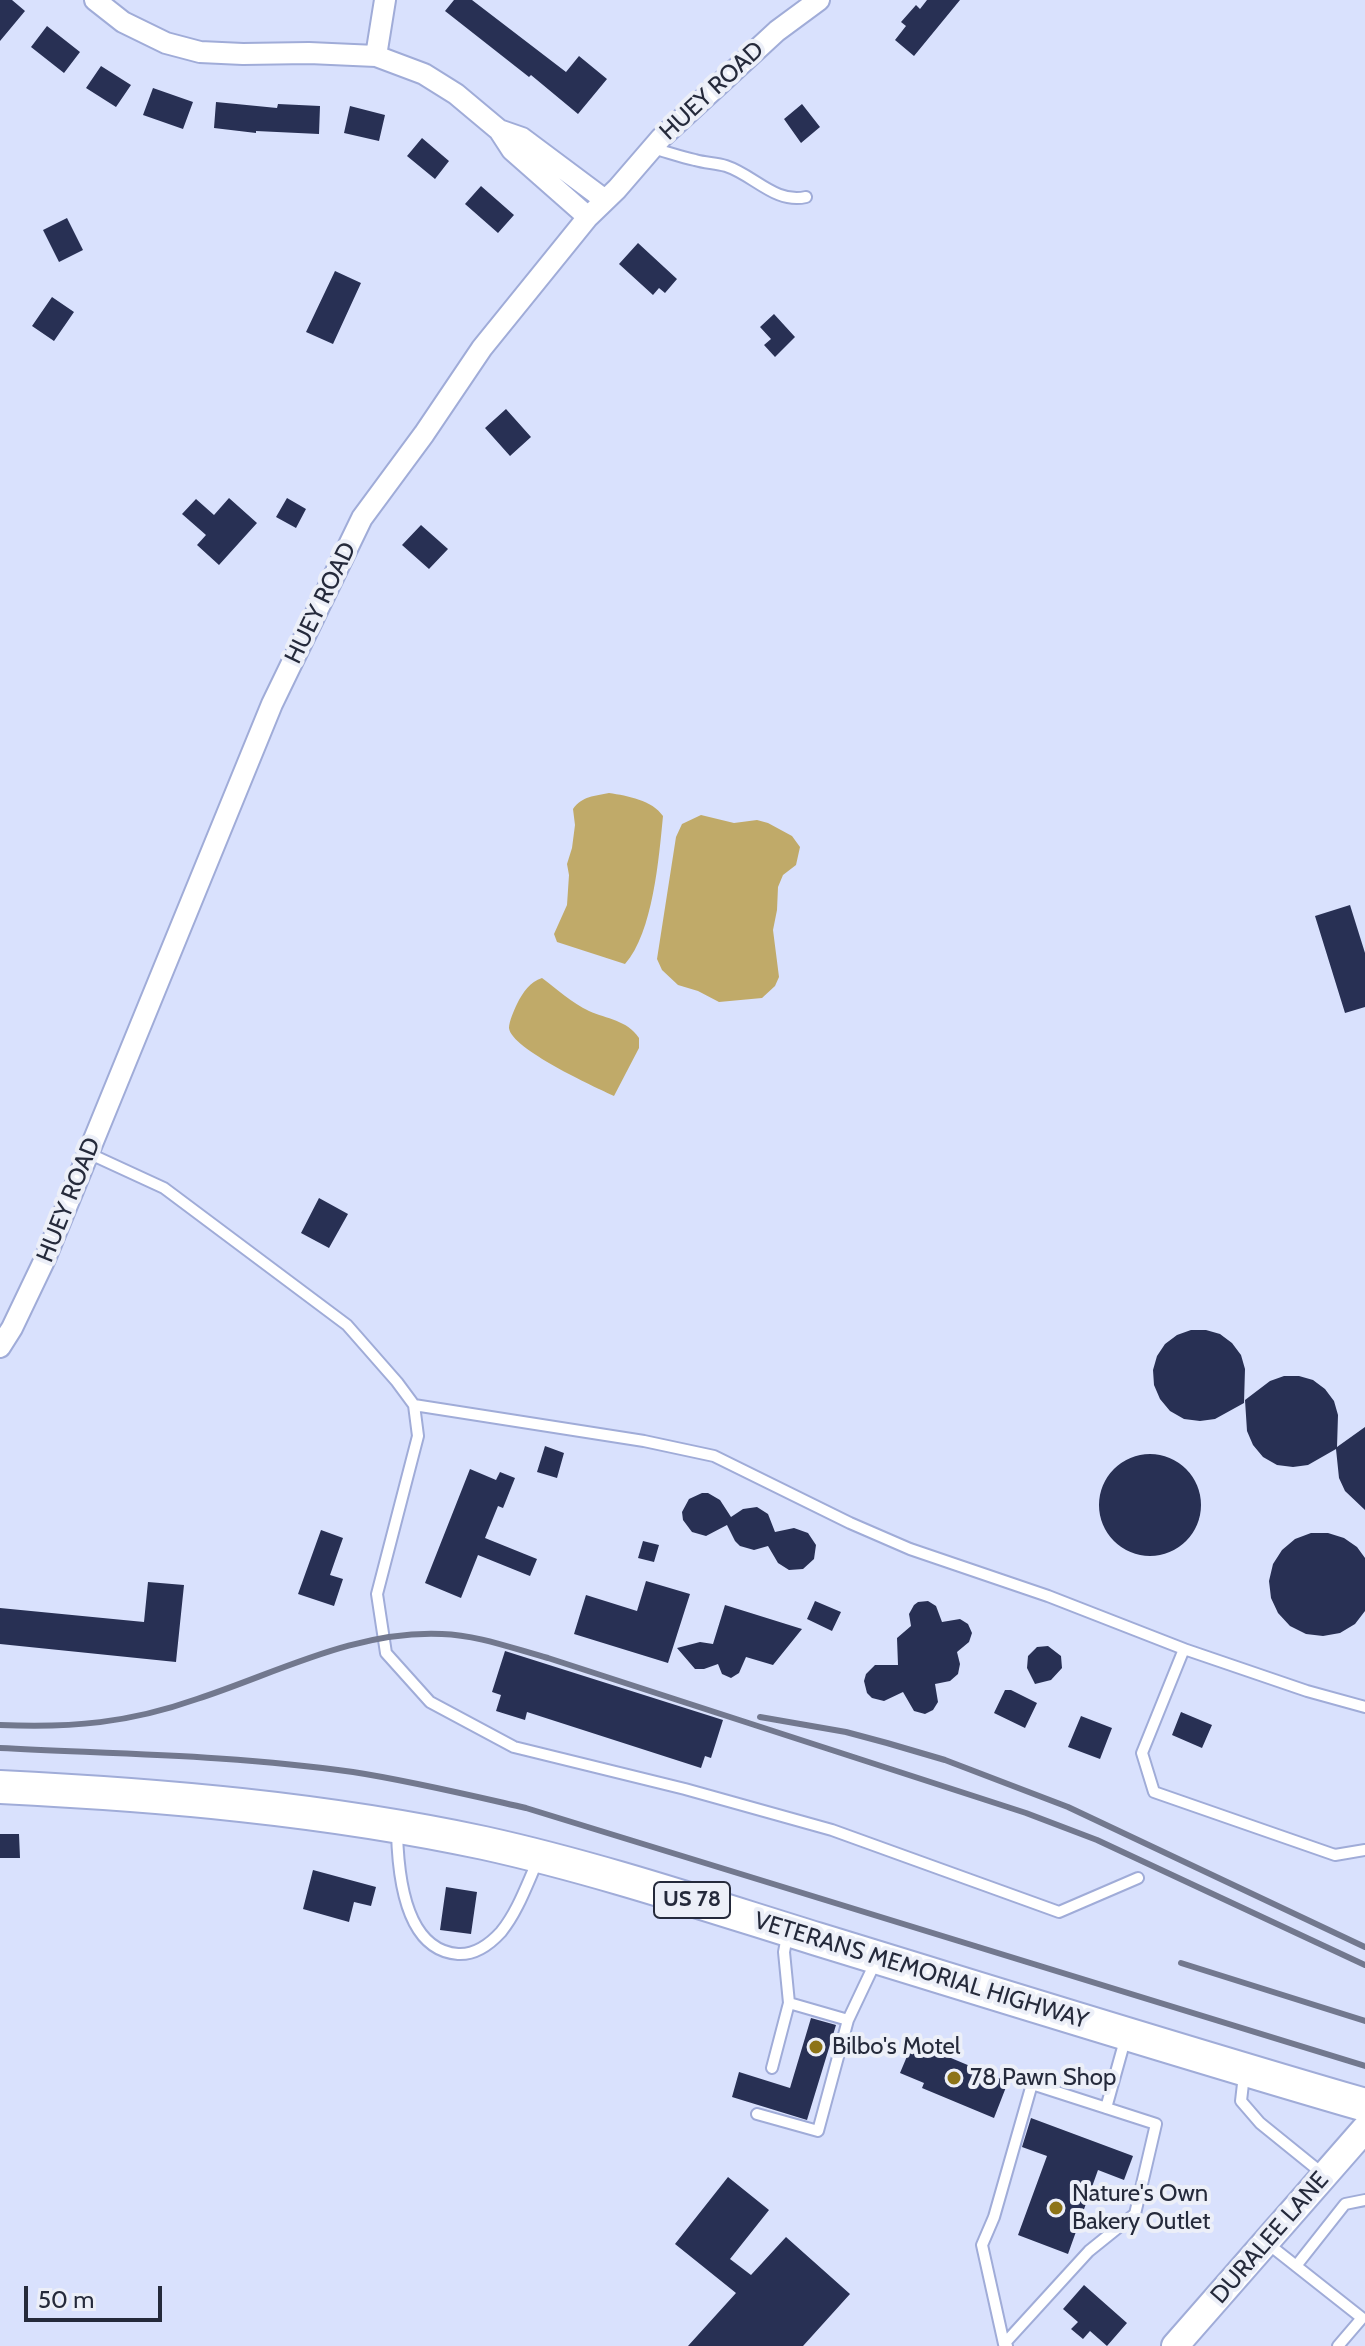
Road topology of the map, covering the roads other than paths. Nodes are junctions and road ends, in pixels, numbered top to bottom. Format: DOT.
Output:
graph roads {
  1 [pos="95,0"];
  2 [pos="385,0"];
  3 [pos="819,0"];
  4 [pos="376,56"];
  5 [pos="499,130"];
  6 [pos="652,148"];
  7 [pos="806,197"];
  8 [pos="605,200"];
  9 [pos="588,217"];
  10 [pos="88,1153"];
  11 [pos="6,1324"];
  12 [pos="0,1347"];
  13 [pos="414,1405"];
  14 [pos="1184,1649"];
  15 [pos="1365,1707"];
  16 [pos="0,1787"];
  17 [pos="397,1826"];
  18 [pos="1365,1850"];
  19 [pos="540,1857"];
  20 [pos="1138,1878"];
  21 [pos="788,1930"];
  22 [pos="877,1957"];
  23 [pos="789,2003"];
  24 [pos="848,2020"];
  25 [pos="1127,2034"];
  26 [pos="772,2068"];
  27 [pos="1245,2071"];
  28 [pos="1365,2105"];
  29 [pos="1106,2108"];
  30 [pos="757,2114"];
  31 [pos="1365,2129"];
  32 [pos="1325,2175"];
  33 [pos="1365,2200"];
  34 [pos="1266,2243"];
  35 [pos="1296,2266"];
  36 [pos="1364,2319"];
  37 [pos="1005,2345"];
  38 [pos="1175,2346"];
  39 [pos="1338,2346"];
  1 -- 4 [label="street"];
  2 -- 4 [label="street"];
  3 -- 6 [label="street, HUEY ROAD"];
  4 -- 5 [label="street"];
  5 -- 8 [label="street"];
  5 -- 9 [label="street"];
  6 -- 7 [label="lane"];
  6 -- 8 [label="street, HUEY ROAD"];
  8 -- 9 [label="street, HUEY ROAD"];
  9 -- 10 [label="street, HUEY ROAD"];
  10 -- 11 [label="street, HUEY ROAD"];
  10 -- 13 [label="lane"];
  11 -- 12 [label="street, HUEY ROAD"];
  13 -- 14 [label="lane"];
  13 -- 20 [label="lane"];
  14 -- 15 [label="lane"];
  14 -- 18 [label="lane"];
  16 -- 17 [label="main road, VETERANS MEMORIAL HIGHWAY / US 78"];
  17 -- 19 [label="main road, VETERANS MEMORIAL HIGHWAY / US 78"];
  17 -- 19 [label="lane"];
  19 -- 21 [label="main road, VETERANS MEMORIAL HIGHWAY / US 78"];
  21 -- 22 [label="main road, VETERANS MEMORIAL HIGHWAY / US 78"];
  21 -- 23 [label="lane"];
  22 -- 24 [label="lane"];
  22 -- 25 [label="main road, VETERANS MEMORIAL HIGHWAY / US 78"];
  23 -- 24 [label="lane"];
  23 -- 26 [label="lane"];
  24 -- 30 [label="lane"];
  25 -- 27 [label="main road, VETERANS MEMORIAL HIGHWAY / US 78"];
  25 -- 29 [label="lane"];
  27 -- 28 [label="main road, VETERANS MEMORIAL HIGHWAY / US 78"];
  27 -- 32 [label="lane"];
  29 -- 37 [label="lane"];
  29 -- 37 [label="lane"];
  31 -- 32 [label="street, DURALEE LANE"];
  32 -- 34 [label="street, DURALEE LANE"];
  33 -- 35 [label="lane"];
  34 -- 35 [label="lane"];
  34 -- 38 [label="street, DURALEE LANE"];
  35 -- 36 [label="lane"];
  36 -- 39 [label="lane"];
}
